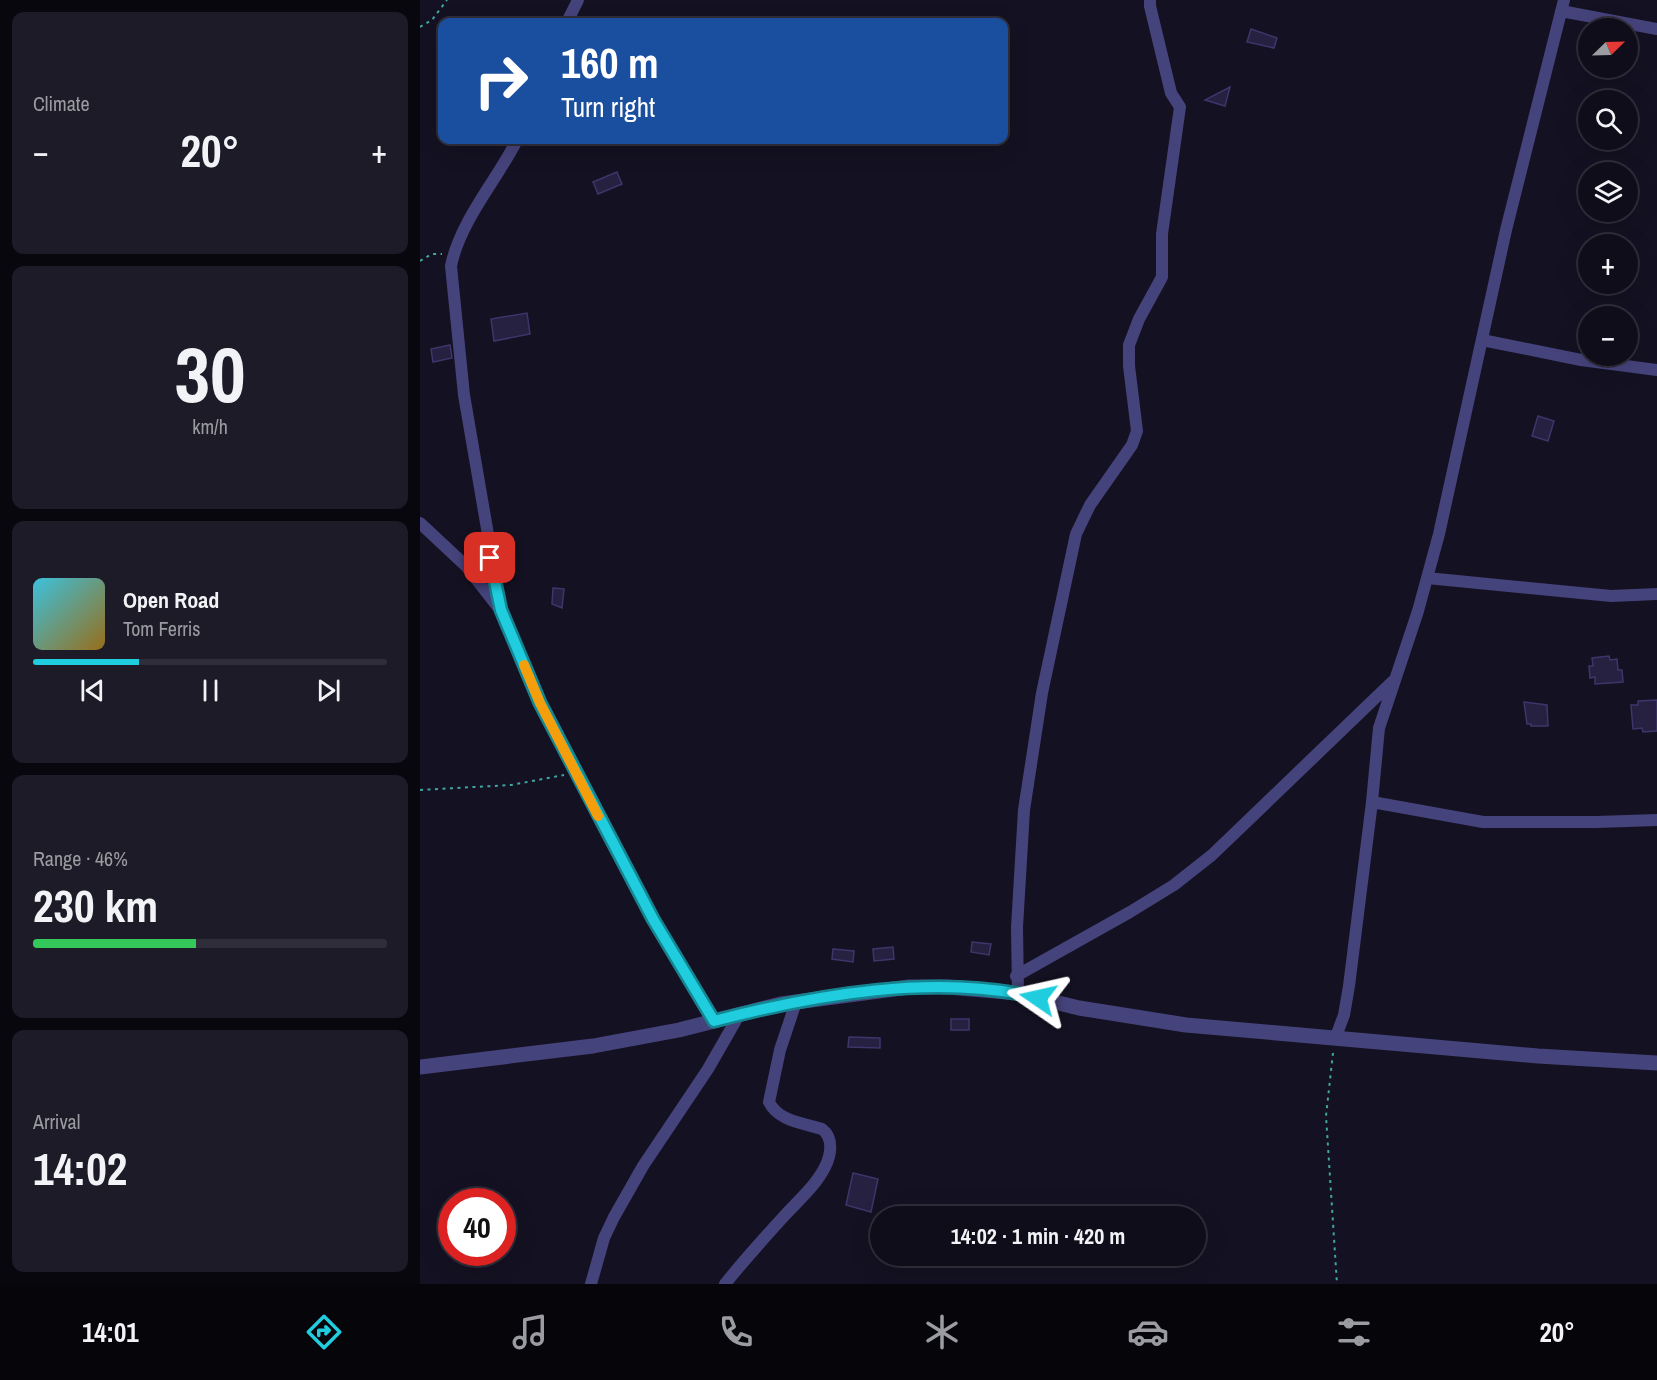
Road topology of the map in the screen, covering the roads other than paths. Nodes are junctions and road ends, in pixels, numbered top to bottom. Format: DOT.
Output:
graph roads {
  1 [pos="578,0"];
  2 [pos="1150,0"];
  3 [pos="1563,6"];
  4 [pos="569,18"];
  5 [pos="1657,29"];
  6 [pos="515,144"];
  7 [pos="1482,340"];
  8 [pos="1657,370"];
  9 [pos="420,523"];
  10 [pos="1427,578"];
  11 [pos="1657,594"];
  12 [pos="501,610"];
  13 [pos="1394,680"];
  14 [pos="1372,802"];
  15 [pos="1657,820"];
  16 [pos="1016,976"];
  17 [pos="1018,993"];
  18 [pos="796,1002"];
  19 [pos="739,1015"];
  20 [pos="714,1021"];
  21 [pos="1335,1039"];
  22 [pos="1657,1063"];
  23 [pos="420,1067"];
  24 [pos="591,1284"];
  25 [pos="724,1284"];
  1 -- 4 [label="street"];
  2 -- 16 [label="street"];
  3 -- 5 [label="street"];
  3 -- 7 [label="street"];
  6 -- 12 [label="street"];
  7 -- 8 [label="street"];
  7 -- 10 [label="street"];
  9 -- 12 [label="street"];
  10 -- 11 [label="street"];
  10 -- 13 [label="street"];
  12 -- 20 [label="street"];
  13 -- 14 [label="street"];
  13 -- 16 [label="street"];
  14 -- 15 [label="street"];
  14 -- 21 [label="street"];
  16 -- 17 [label="street"];
  17 -- 18 [label="street"];
  17 -- 21 [label="street"];
  18 -- 19 [label="street"];
  18 -- 25 [label="street"];
  19 -- 20 [label="street"];
  19 -- 24 [label="street"];
  20 -- 23 [label="street"];
  21 -- 22 [label="street"];
}
